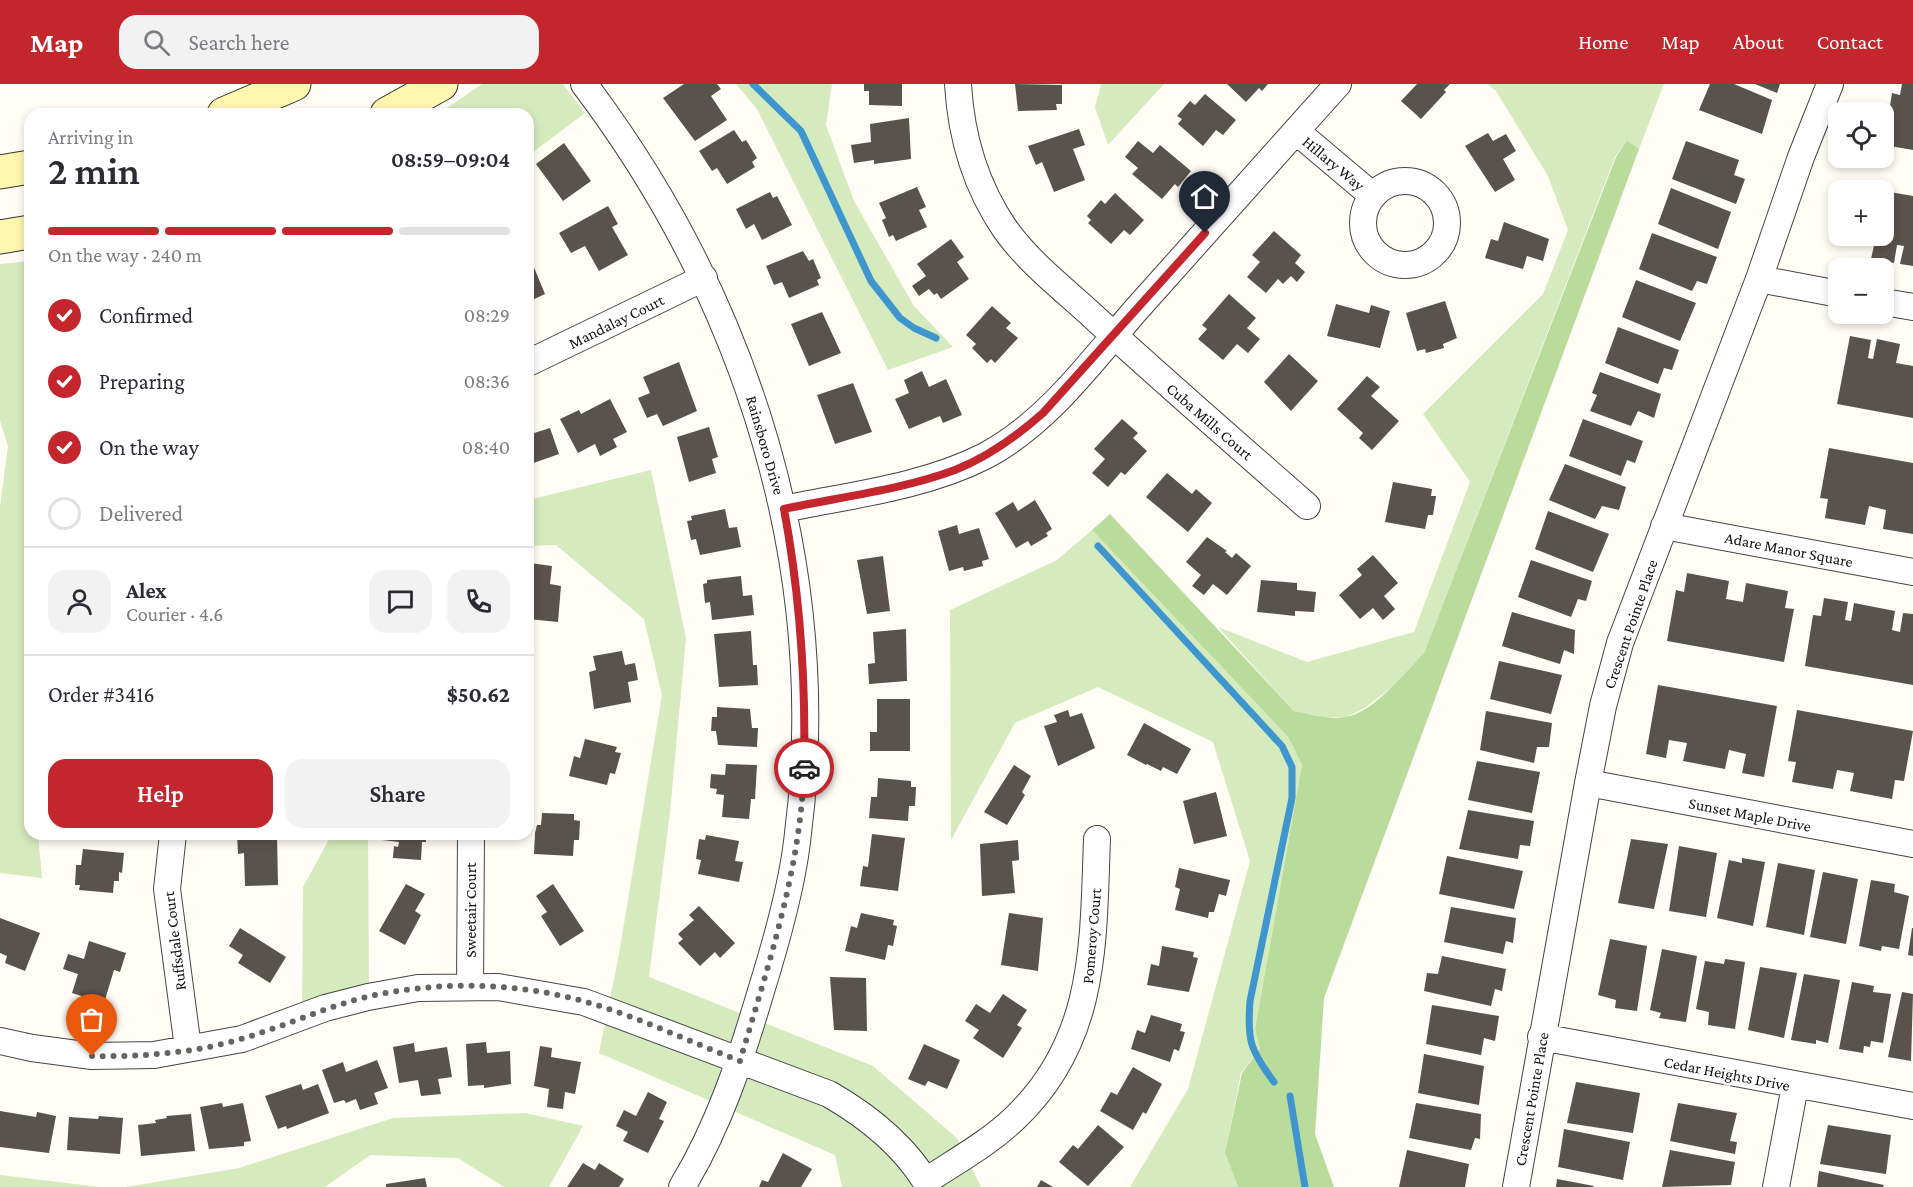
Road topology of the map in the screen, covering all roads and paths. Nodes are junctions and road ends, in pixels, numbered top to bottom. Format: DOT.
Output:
graph roads {
  1 [pos="294,84"];
  2 [pos="441,84"];
  3 [pos="584,84"];
  4 [pos="958,84"];
  5 [pos="1338,84"];
  6 [pos="1830,84"];
  7 [pos="238,108"];
  8 [pos="398,108"];
  9 [pos="1296,131"];
  10 [pos="24,168"];
  11 [pos="0,172"];
  12 [pos="1373,196"];
  13 [pos="24,233"];
  14 [pos="0,237"];
  15 [pos="705,278"];
  16 [pos="1760,279"];
  17 [pos="1828,292"];
  18 [pos="1894,304"];
  19 [pos="1913,307"];
  20 [pos="1114,336"];
  21 [pos="534,360"];
  22 [pos="1307,506"];
  23 [pos="784,509"];
  24 [pos="1664,526"];
  25 [pos="1913,572"];
  26 [pos="1588,783"];
  27 [pos="1097,839"];
  28 [pos="172,840"];
  29 [pos="471,840"];
  30 [pos="1913,844"];
  31 [pos="470,986"];
  32 [pos="1541,1037"];
  33 [pos="0,1041"];
  34 [pos="188,1048"];
  35 [pos="740,1061"];
  36 [pos="1795,1086"];
  37 [pos="1913,1106"];
  38 [pos="928,1184"];
  39 [pos="682,1187"];
  40 [pos="1516,1187"];
  41 [pos="1776,1187"];
  1 -- 7 [label="main road"];
  2 -- 8 [label="main road"];
  3 -- 15 [label="street, Rainsboro Drive"];
  4 -- 20 [label="street, Cuba Mills Court"];
  5 -- 9 [label="street, Hillary Way"];
  6 -- 16 [label="street, Crescent Pointe Place"];
  9 -- 12 [label="street, Hillary Way"];
  9 -- 20 [label="street, Hillary Way"];
  10 -- 11 [label="main road"];
  13 -- 14 [label="main road"];
  15 -- 21 [label="street, Mandalay Court"];
  15 -- 23 [label="street, Rainsboro Drive"];
  16 -- 17 [label="street"];
  16 -- 24 [label="street, Crescent Pointe Place"];
  18 -- 19 [label="street"];
  20 -- 22 [label="street, Cuba Mills Court"];
  20 -- 23 [label="street, Hillary Way"];
  23 -- 35 [label="street, Rainsboro Drive"];
  24 -- 25 [label="street, Adare Manor Square"];
  24 -- 26 [label="street, Crescent Pointe Place"];
  26 -- 30 [label="street, Sunset Maple Drive"];
  26 -- 32 [label="street, Crescent Pointe Place"];
  27 -- 38 [label="street, Pomeroy Court"];
  28 -- 34 [label="street, Ruffsdale Court"];
  29 -- 31 [label="street, Sweetair Court"];
  31 -- 34 [label="street"];
  31 -- 35 [label="street"];
  32 -- 36 [label="street, Cedar Heights Drive"];
  32 -- 40 [label="street, Crescent Pointe Place"];
  33 -- 34 [label="street"];
  35 -- 38 [label="street"];
  35 -- 39 [label="street, Rainsboro Drive"];
  36 -- 37 [label="street, Cedar Heights Drive"];
  36 -- 41 [label="street"];
}
